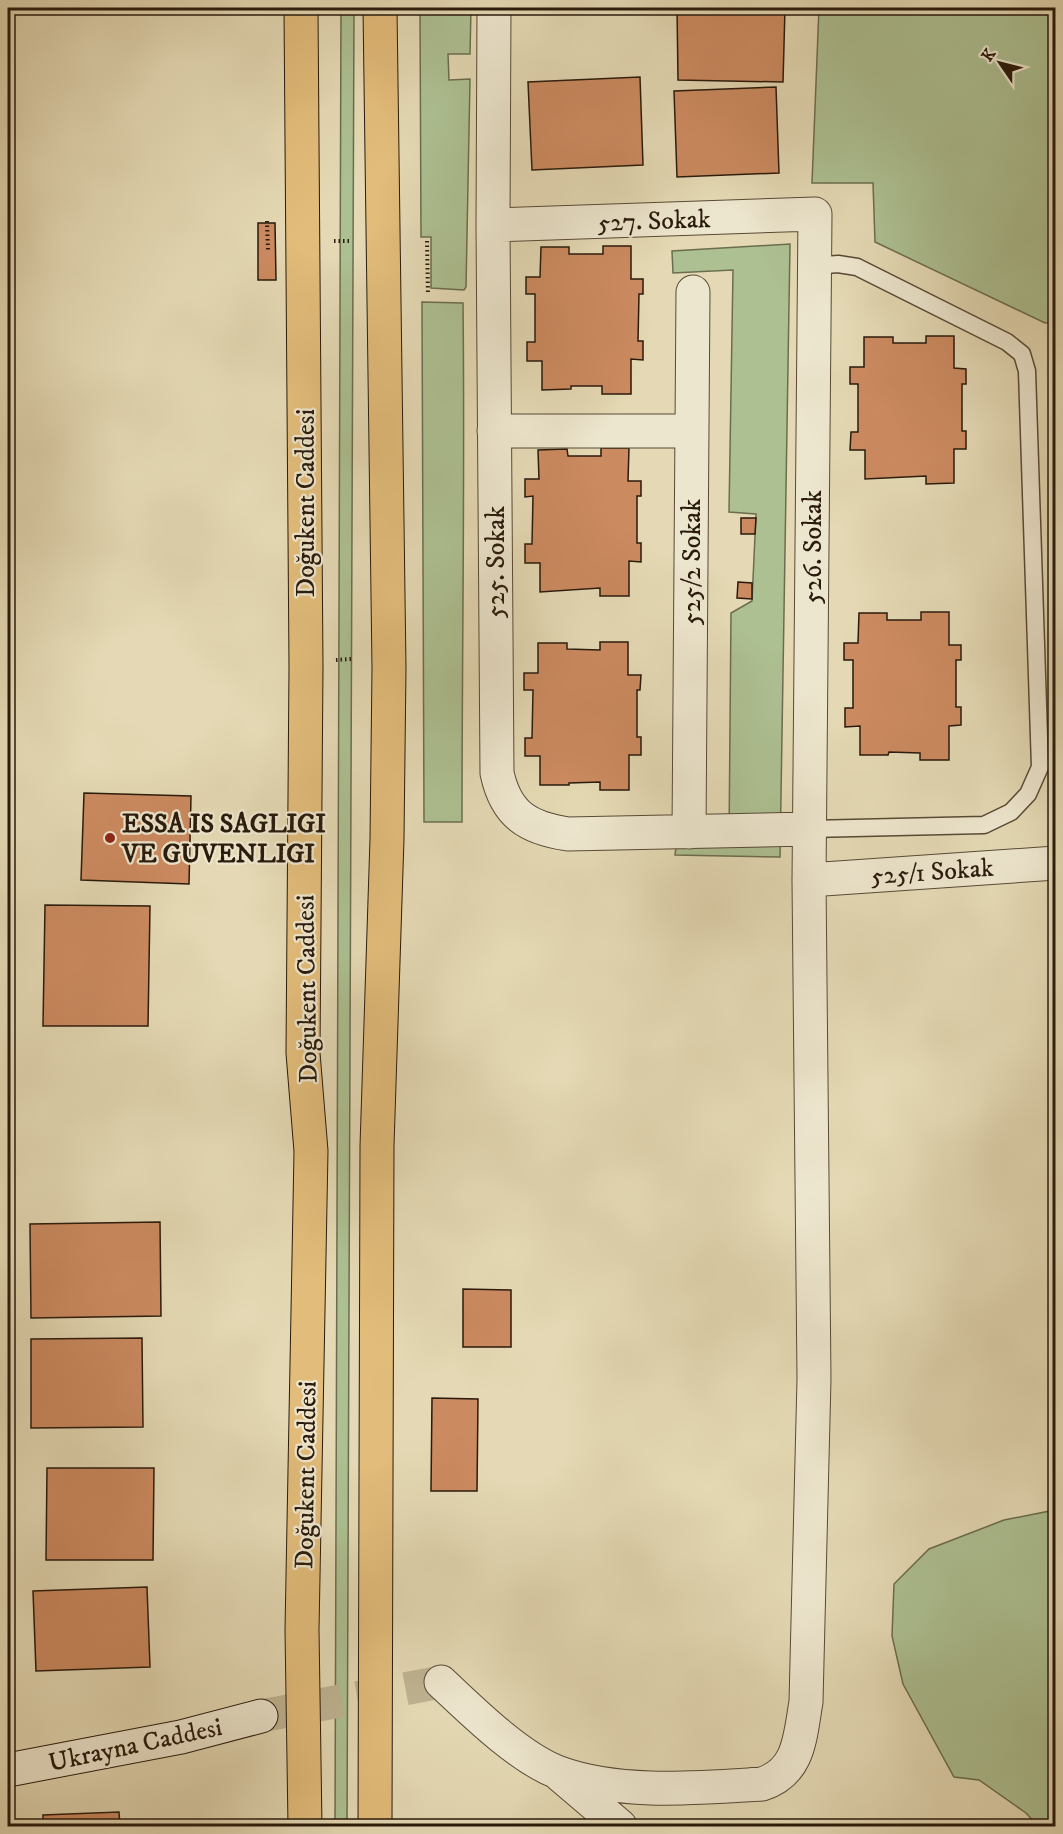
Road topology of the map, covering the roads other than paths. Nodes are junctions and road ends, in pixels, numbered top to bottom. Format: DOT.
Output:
graph roads {
  1 [pos="301,8"];
  2 [pos="380,8"];
  3 [pos="494,8"];
  4 [pos="815,214"];
  5 [pos="493,225"];
  6 [pos="814,266"];
  7 [pos="693,292"];
  8 [pos="692,430"];
  9 [pos="494,431"];
  10 [pos="810,829"];
  11 [pos="689,832"];
  12 [pos="1056,863"];
  13 [pos="809,880"];
  14 [pos="441,1682"];
  15 [pos="261,1716"];
  16 [pos="8,1770"];
  17 [pos="556,1771"];
  18 [pos="305,1827"];
  19 [pos="375,1827"];
  20 [pos="620,1827"];
  1 -- 18 [label="main road, Doğukent Caddesi"];
  2 -- 19 [label="main road"];
  3 -- 5 [label="street, 525. Sokak"];
  4 -- 5 [label="street, 527. Sokak"];
  4 -- 6 [label="street, 526. Sokak"];
  5 -- 9 [label="street, 525. Sokak"];
  6 -- 10 [label="street, 526. Sokak"];
  6 -- 10 [label="lane"];
  7 -- 8 [label="street, 525/2 Sokak"];
  8 -- 9 [label="street"];
  8 -- 11 [label="street, 525/2 Sokak"];
  9 -- 11 [label="street, 525. Sokak"];
  10 -- 11 [label="street, 525. Sokak"];
  10 -- 13 [label="street, 526. Sokak"];
  12 -- 13 [label="street, 525/1 Sokak"];
  13 -- 17 [label="street, 526. Sokak"];
  14 -- 17 [label="street"];
  15 -- 16 [label="street, Ukrayna Caddesi"];
  17 -- 20 [label="street"];
}
